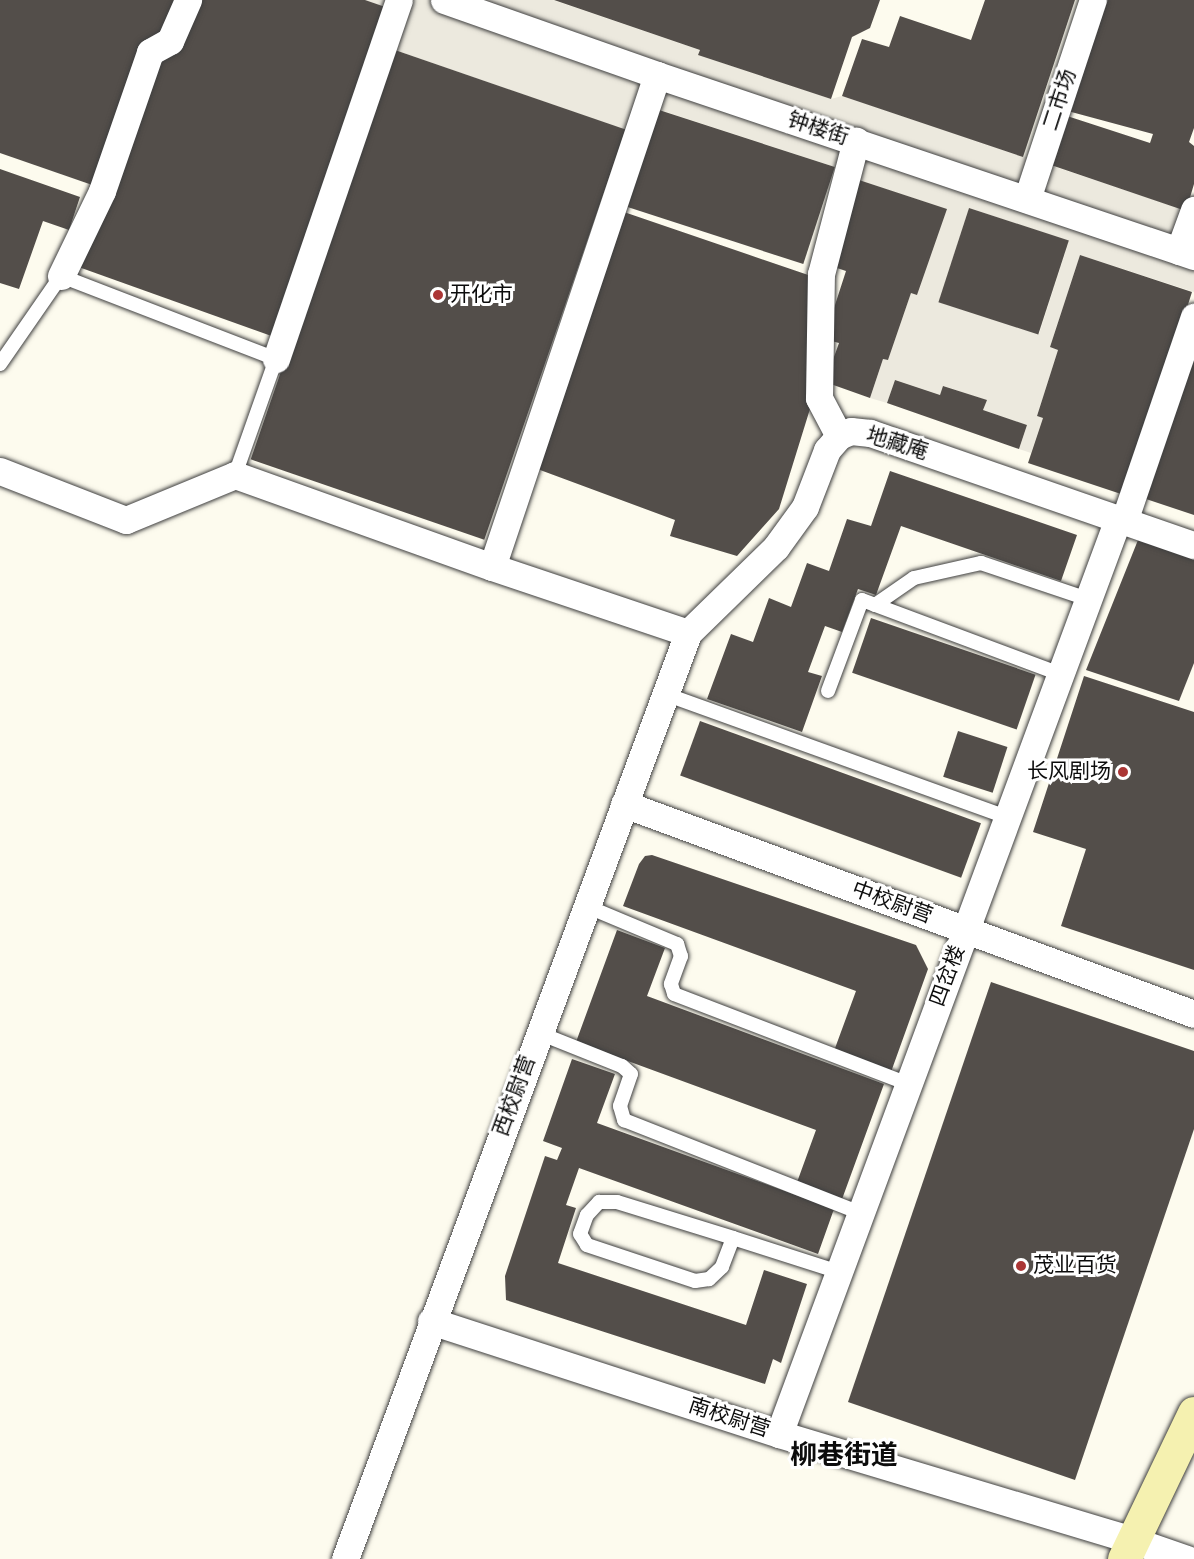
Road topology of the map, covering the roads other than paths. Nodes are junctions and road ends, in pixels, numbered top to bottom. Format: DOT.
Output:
graph roads {
  1 [pos="188,0"];
  2 [pos="399,0"];
  3 [pos="444,0"];
  4 [pos="1093,0"];
  5 [pos="657,75"];
  6 [pos="856,141"];
  7 [pos="1027,199"];
  8 [pos="1194,210"];
  9 [pos="1187,253"];
  10 [pos="61,276"];
  11 [pos="1194,317"];
  12 [pos="276,359"];
  13 [pos="0,364"];
  14 [pos="839,436"];
  15 [pos="0,471"];
  16 [pos="236,475"];
  17 [pos="1121,520"];
  18 [pos="1194,545"];
  19 [pos="492,567"];
  20 [pos="1088,599"];
  21 [pos="875,605"];
  22 [pos="688,633"];
  23 [pos="1060,674"];
  24 [pos="828,691"];
  25 [pos="665,694"];
  26 [pos="624,804"];
  27 [pos="1007,817"];
  28 [pos="586,906"];
  29 [pos="965,930"];
  30 [pos="1194,1014"];
  31 [pos="539,1033"];
  32 [pos="908,1084"];
  33 [pos="860,1213"];
  34 [pos="733,1238"];
  35 [pos="839,1272"];
  36 [pos="431,1321"];
  37 [pos="1194,1413"];
  38 [pos="779,1434"];
  39 [pos="1128,1549"];
  40 [pos="345,1559"];
  41 [pos="1186,1559"];
  1 -- 10 [label="street"];
  2 -- 12 [label="street"];
  3 -- 5 [label="street, 钟楼街"];
  4 -- 7 [label="street, 二市场"];
  5 -- 6 [label="street, 钟楼街"];
  5 -- 19 [label="street"];
  6 -- 7 [label="street, 钟楼街"];
  6 -- 14 [label="street"];
  7 -- 9 [label="street, 钟楼街"];
  8 -- 9 [label="street"];
  10 -- 12 [label="lane"];
  10 -- 13 [label="lane"];
  11 -- 17 [label="street, 四岔楼"];
  12 -- 16 [label="lane"];
  14 -- 17 [label="street, 地藏庵"];
  14 -- 22 [label="street, 地藏庵"];
  15 -- 16 [label="street"];
  16 -- 19 [label="street"];
  17 -- 18 [label="street, 地藏庵"];
  17 -- 20 [label="street, 四岔楼"];
  19 -- 22 [label="street"];
  20 -- 21 [label="lane"];
  20 -- 23 [label="street, 四岔楼"];
  21 -- 23 [label="lane"];
  21 -- 24 [label="lane"];
  22 -- 25 [label="street, 西校尉营"];
  23 -- 27 [label="street, 四岔楼"];
  25 -- 26 [label="street, 西校尉营"];
  25 -- 27 [label="lane"];
  26 -- 28 [label="street, 西校尉营"];
  26 -- 29 [label="street, 中校尉营"];
  27 -- 29 [label="street, 四岔楼"];
  28 -- 31 [label="street, 西校尉营"];
  28 -- 32 [label="lane"];
  29 -- 30 [label="street, 中校尉营"];
  29 -- 32 [label="street, 四岔楼"];
  31 -- 33 [label="lane"];
  31 -- 36 [label="street, 西校尉营"];
  32 -- 33 [label="street, 四岔楼"];
  33 -- 35 [label="street, 四岔楼"];
  34 -- 34 [label="lane"];
  34 -- 35 [label="lane"];
  35 -- 38 [label="street, 四岔楼"];
  36 -- 38 [label="street, 南校尉营"];
  36 -- 40 [label="street, 西校尉营"];
  37 -- 39 [label="street"];
  38 -- 39 [label="street, 南校尉营"];
  39 -- 41 [label="street, 南校尉营"];
}
